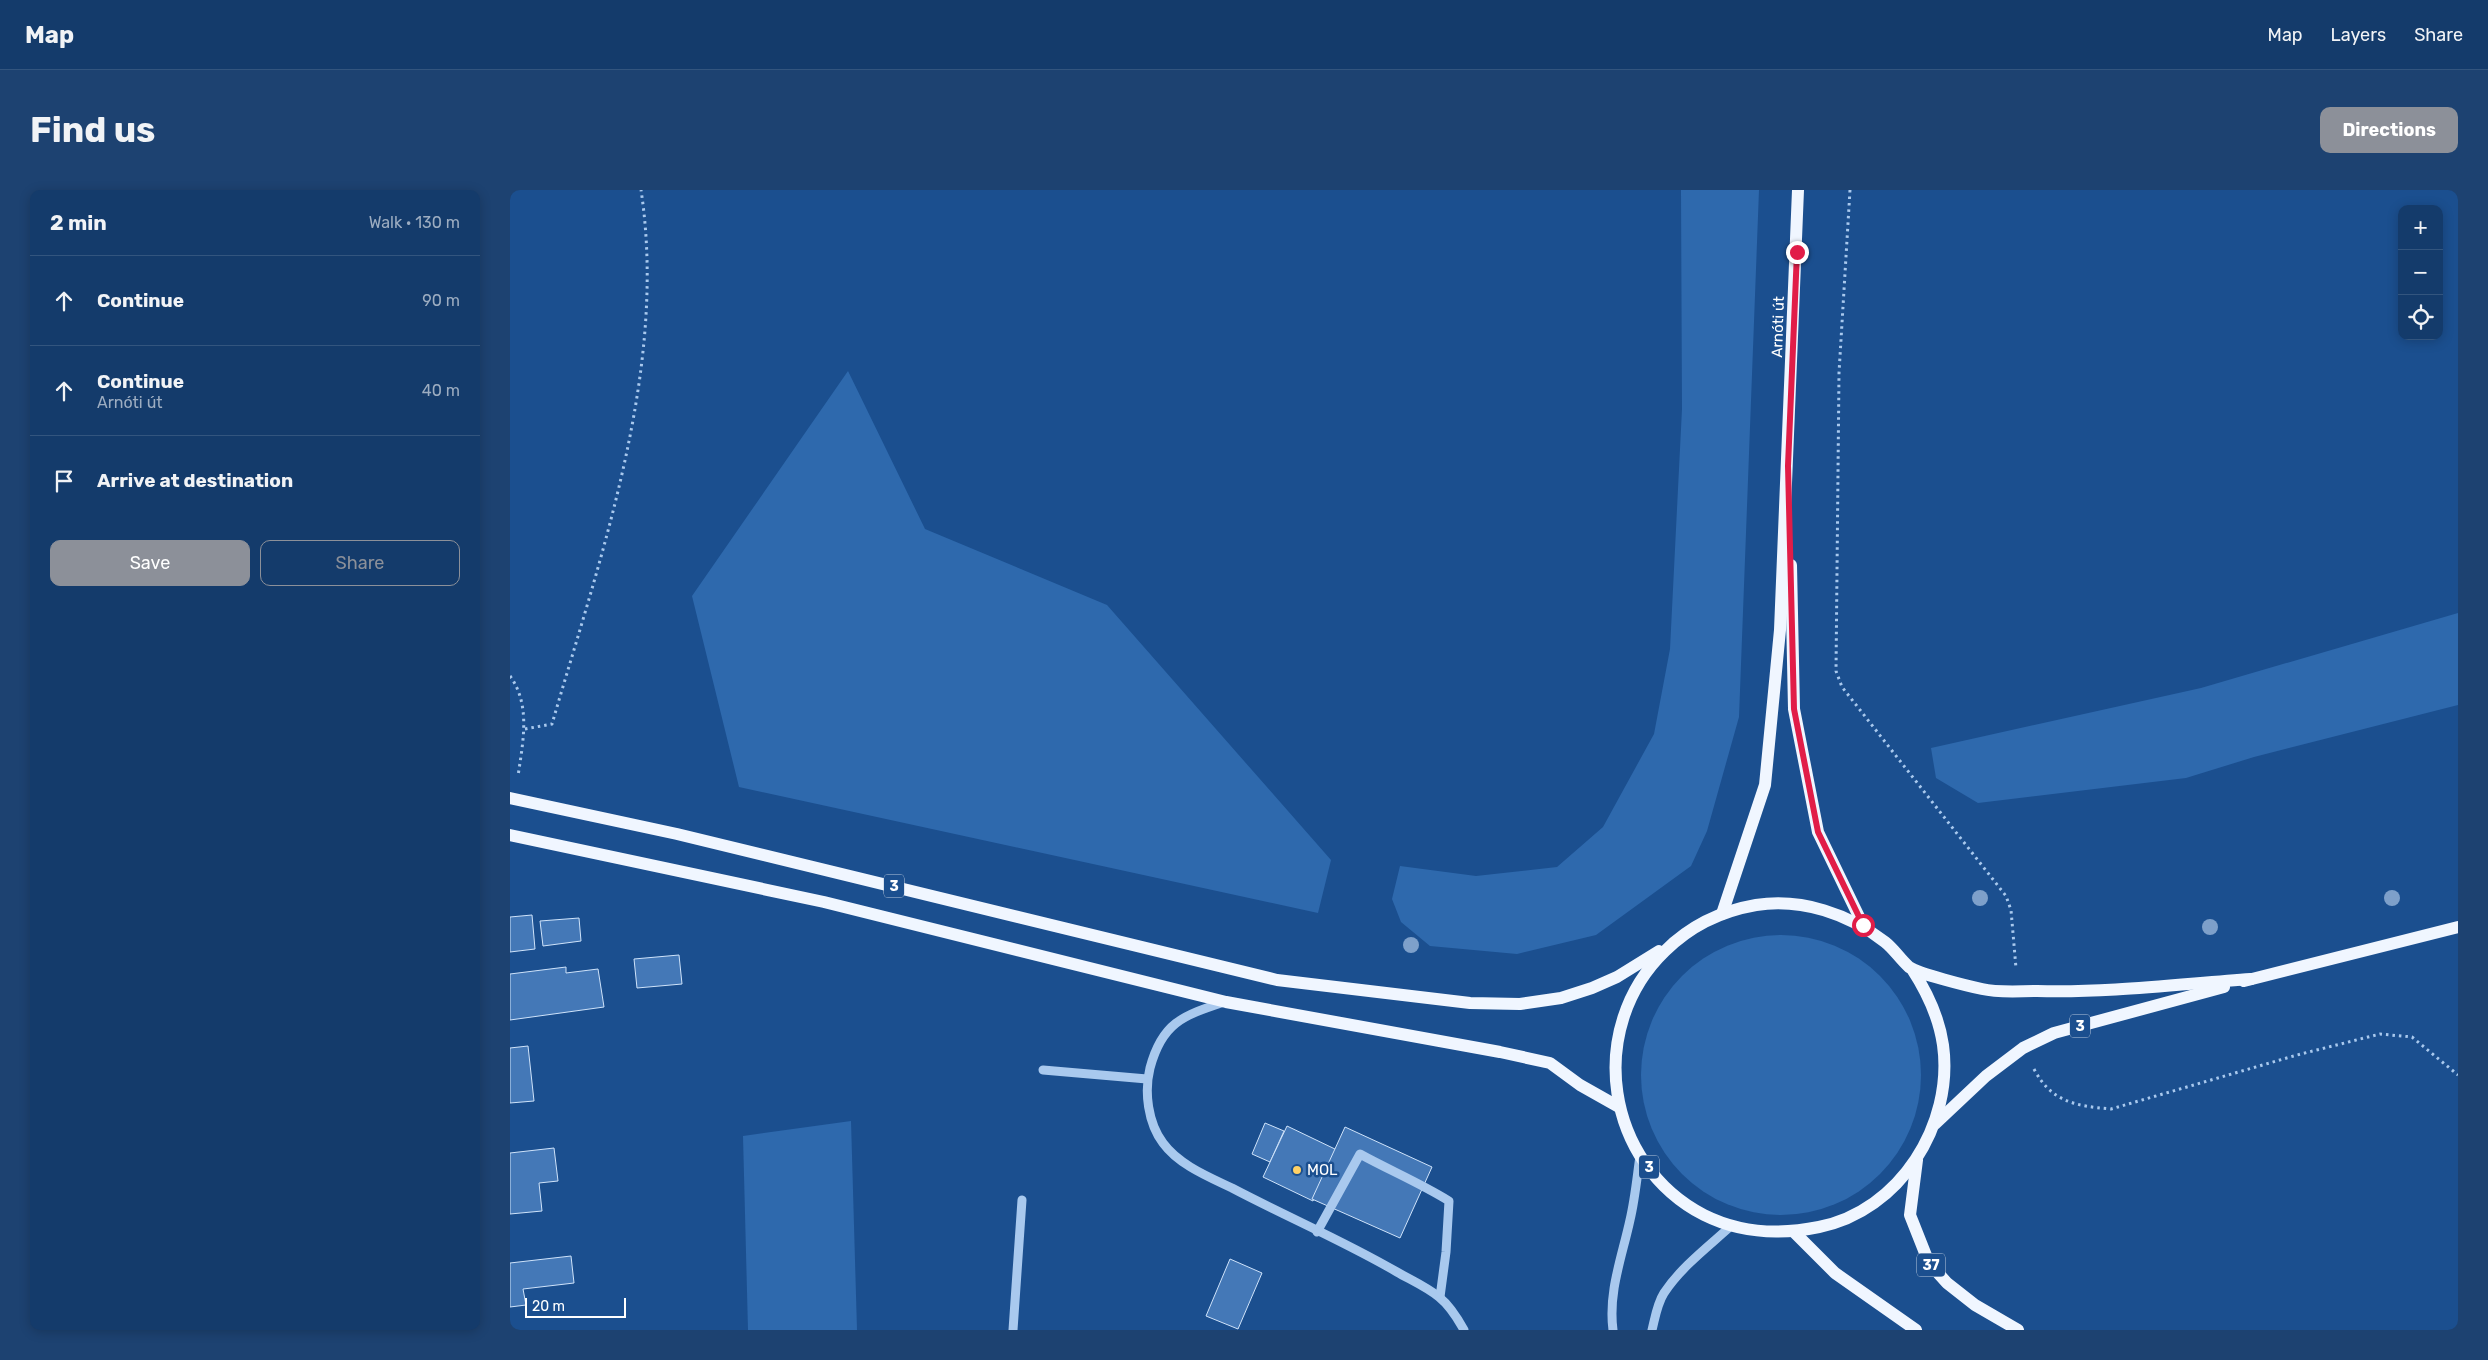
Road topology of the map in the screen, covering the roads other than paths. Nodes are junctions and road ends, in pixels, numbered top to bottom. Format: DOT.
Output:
graph roads {
  1 [pos="1798,190"];
  2 [pos="1788,466"];
  3 [pos="512,799"];
  4 [pos="510,835"];
  5 [pos="1722,914"];
  6 [pos="1863,925"];
  7 [pos="2458,927"];
  8 [pos="1676,940"];
  9 [pos="1912,969"];
  10 [pos="2251,979"];
  11 [pos="1226,1002"];
  12 [pos="1043,1070"];
  13 [pos="1147,1079"];
  14 [pos="1619,1107"];
  15 [pos="1935,1124"];
  16 [pos="1640,1156"];
  17 [pos="1917,1160"];
  18 [pos="1022,1200"];
  19 [pos="1732,1225"];
  20 [pos="1316,1232"];
  21 [pos="1794,1232"];
  22 [pos="1440,1297"];
  23 [pos="1012,1330"];
  24 [pos="1464,1330"];
  25 [pos="1613,1330"];
  26 [pos="1652,1330"];
  27 [pos="1916,1330"];
  28 [pos="2018,1330"];
  1 -- 2 [label="main road, Arnóti út"];
  2 -- 5 [label="main road"];
  2 -- 6 [label="main road"];
  3 -- 8 [label="main road, 3"];
  4 -- 11 [label="main road, 3"];
  5 -- 6 [label="main road, 3"];
  5 -- 8 [label="main road, 3"];
  6 -- 9 [label="main road, 3"];
  7 -- 10 [label="main road, 3"];
  8 -- 14 [label="main road, 3"];
  9 -- 10 [label="main road, 3"];
  9 -- 15 [label="main road, 3"];
  10 -- 15 [label="main road, 3"];
  11 -- 13 [label="street"];
  11 -- 14 [label="main road, 3"];
  12 -- 13 [label="street"];
  13 -- 20 [label="street"];
  14 -- 16 [label="main road, 3"];
  15 -- 17 [label="main road, 3"];
  16 -- 19 [label="main road, 3"];
  16 -- 25 [label="street"];
  17 -- 21 [label="main road, 3"];
  17 -- 28 [label="main road, 37"];
  18 -- 23 [label="street"];
  19 -- 21 [label="main road, 3"];
  19 -- 26 [label="street"];
  20 -- 22 [label="street"];
  20 -- 22 [label="street"];
  21 -- 27 [label="main road"];
  22 -- 24 [label="street"];
}
